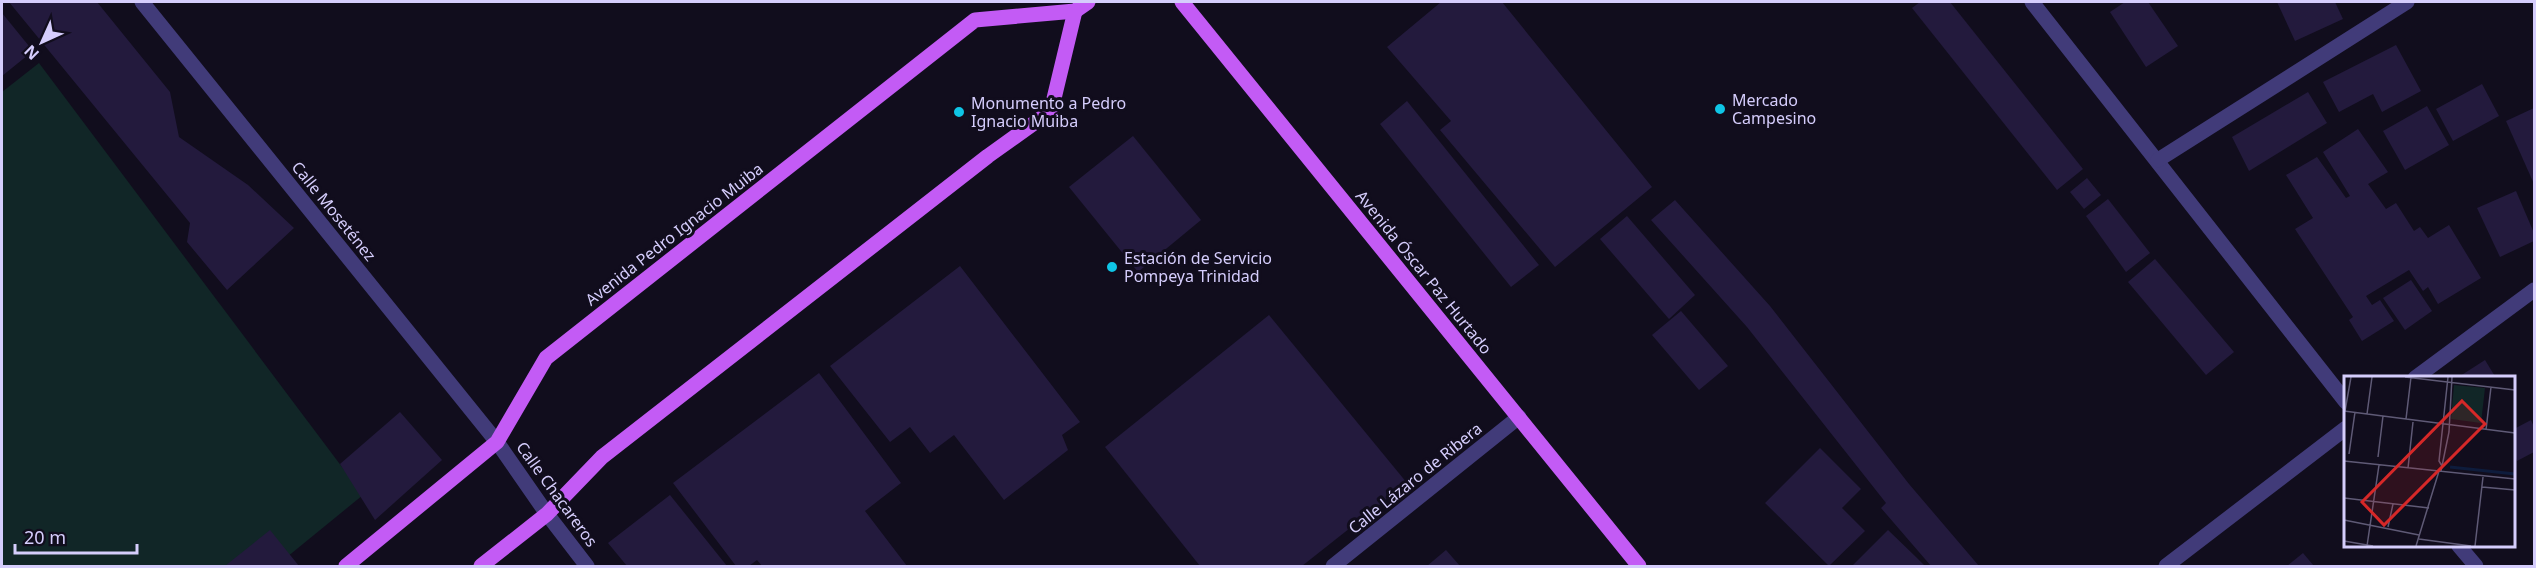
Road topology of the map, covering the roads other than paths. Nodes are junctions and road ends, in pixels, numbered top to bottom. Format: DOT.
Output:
graph roads {
  1 [pos="142,2"];
  2 [pos="1182,2"];
  3 [pos="2032,2"];
  4 [pos="2407,2"];
  5 [pos="1082,6"];
  6 [pos="2158,160"];
  7 [pos="2535,290"];
  8 [pos="2418,376"];
  9 [pos="2344,399"];
  10 [pos="1519,417"];
  11 [pos="2344,430"];
  12 [pos="497,442"];
  13 [pos="547,514"];
  14 [pos="2460,547"];
  15 [pos="346,567"];
  16 [pos="482,567"];
  17 [pos="587,567"];
  18 [pos="1333,567"];
  19 [pos="1639,567"];
  20 [pos="2166,567"];
  21 [pos="2476,567"];
  1 -- 12 [label="street, Calle Moseténez"];
  2 -- 10 [label="main road, Avenida Óscar Paz Hurtado"];
  3 -- 6 [label="street"];
  4 -- 6 [label="street"];
  5 -- 12 [label="main road, Avenida Pedro Ignacio Muiba"];
  5 -- 13 [label="main road, Avenida Pedro Ignacio Muiba"];
  6 -- 9 [label="street"];
  7 -- 8 [label="street"];
  10 -- 18 [label="street, Calle Lázaro de Ribera"];
  10 -- 19 [label="main road, Avenida Óscar Paz Hurtado"];
  11 -- 20 [label="street"];
  12 -- 13 [label="street, Calle Chacareros"];
  12 -- 15 [label="main road, Avenida Pedro Ignacio Muiba"];
  13 -- 16 [label="main road, Avenida Pedro Ignacio Muiba"];
  13 -- 17 [label="street, Calle Chacareros"];
  14 -- 21 [label="street"];
}
